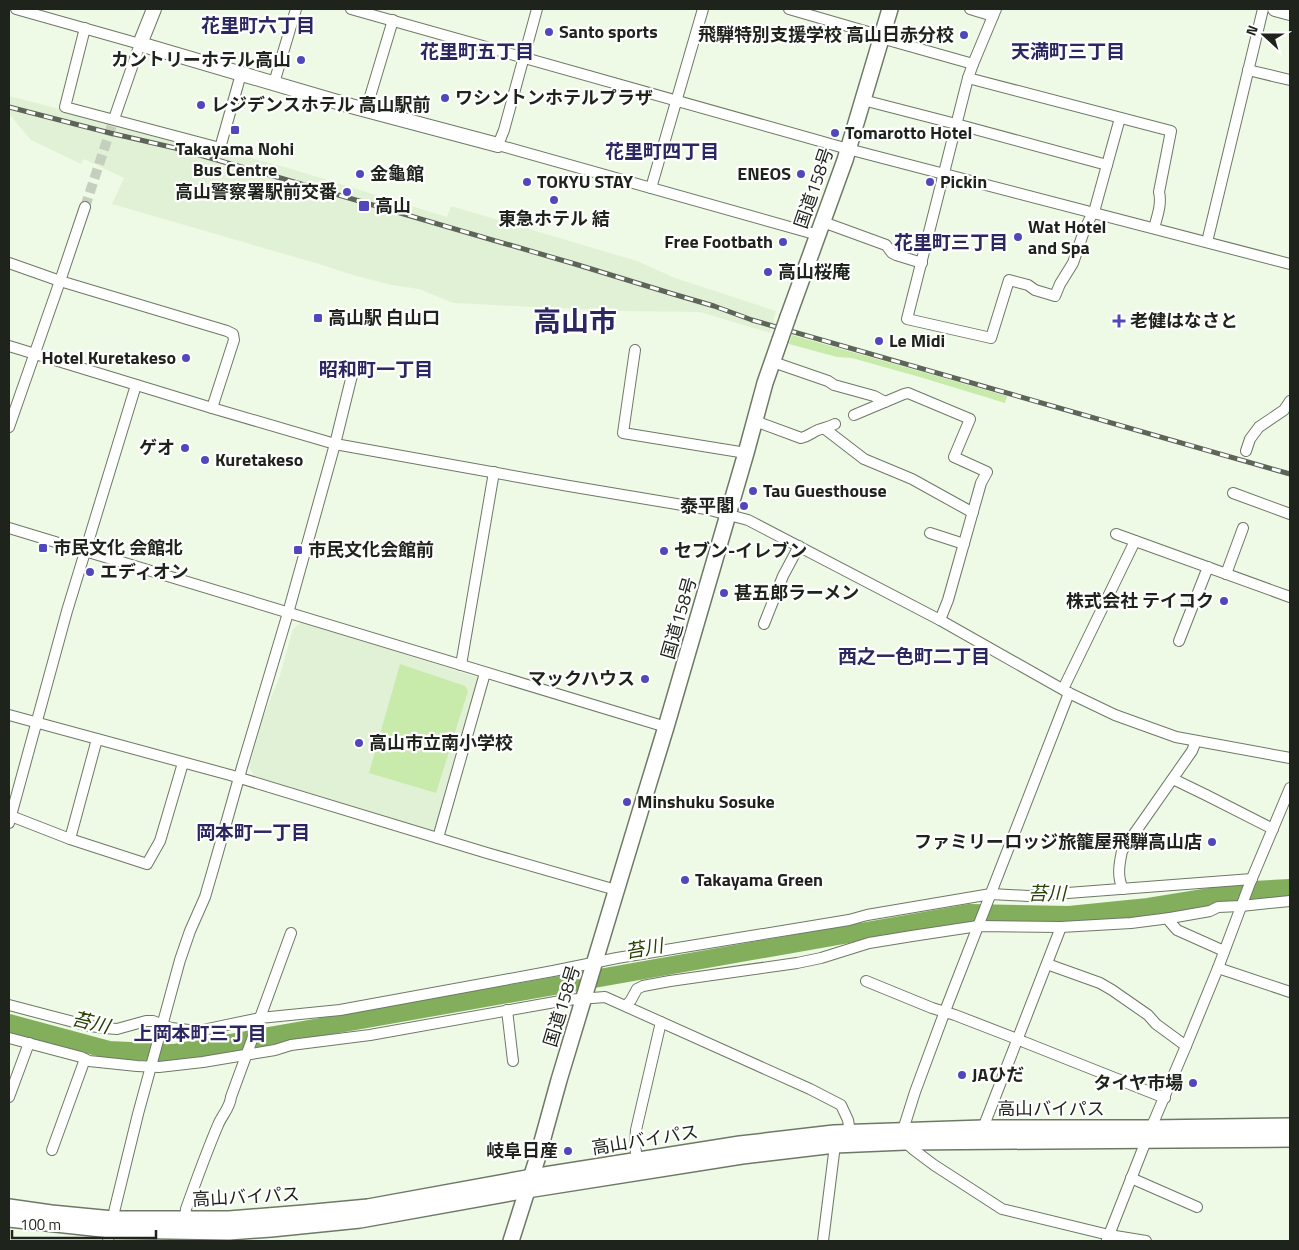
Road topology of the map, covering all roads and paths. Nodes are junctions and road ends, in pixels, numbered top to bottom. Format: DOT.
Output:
graph roads {
  1 [pos="16,9"];
  2 [pos="154,9"];
  3 [pos="296,9"];
  4 [pos="351,9"];
  5 [pos="537,9"];
  6 [pos="703,9"];
  7 [pos="789,9"];
  8 [pos="890,9"];
  9 [pos="970,9"];
  10 [pos="1263,9"];
  11 [pos="1275,9"];
  12 [pos="995,12"];
  13 [pos="1290,13"];
  14 [pos="389,16"];
  15 [pos="85,28"];
  16 [pos="882,37"];
  17 [pos="140,44"];
  18 [pos="524,57"];
  19 [pos="972,64"];
  20 [pos="1248,70"];
  21 [pos="241,74"];
  22 [pos="968,78"];
  23 [pos="1290,80"];
  24 [pos="274,83"];
  25 [pos="863,100"];
  26 [pos="676,101"];
  27 [pos="366,110"];
  28 [pos="115,116"];
  29 [pos="1120,118"];
  30 [pos="956,124"];
  31 [pos="498,145"];
  32 [pos="848,149"];
  33 [pos="1107,165"];
  34 [pos="944,174"];
  35 [pos="651,188"];
  36 [pos="85,207"];
  37 [pos="1093,212"];
  38 [pos="1154,228"];
  39 [pos="820,229"];
  40 [pos="1207,242"];
  41 [pos="9,263"];
  42 [pos="922,263"];
  43 [pos="1290,264"];
  44 [pos="60,281"];
  45 [pos="9,346"];
  46 [pos="635,350"];
  47 [pos="34,354"];
  48 [pos="773,362"];
  49 [pos="354,367"];
  50 [pos="136,385"];
  51 [pos="885,402"];
  52 [pos="1290,402"];
  53 [pos="212,408"];
  54 [pos="854,415"];
  55 [pos="755,421"];
  56 [pos="835,424"];
  57 [pos="9,427"];
  58 [pos="825,429"];
  59 [pos="335,444"];
  60 [pos="1246,451"];
  61 [pos="746,453"];
  62 [pos="494,472"];
  63 [pos="1233,493"];
  64 [pos="973,512"];
  65 [pos="728,514"];
  66 [pos="1290,514"];
  67 [pos="9,528"];
  68 [pos="1243,528"];
  69 [pos="930,533"];
  70 [pos="1116,534"];
  71 [pos="1136,541"];
  72 [pos="964,544"];
  73 [pos="799,546"];
  74 [pos="84,551"];
  75 [pos="1208,567"];
  76 [pos="1226,574"];
  77 [pos="1290,595"];
  78 [pos="288,613"];
  79 [pos="940,620"];
  80 [pos="764,624"];
  81 [pos="1179,641"];
  82 [pos="461,665"];
  83 [pos="486,673"];
  84 [pos="1066,691"];
  85 [pos="9,715"];
  86 [pos="36,722"];
  87 [pos="666,727"];
  88 [pos="97,739"];
  89 [pos="1196,741"];
  90 [pos="1290,758"];
  91 [pos="183,763"];
  92 [pos="239,778"];
  93 [pos="1173,779"];
  94 [pos="1290,788"];
  95 [pos="9,818"];
  96 [pos="1272,829"];
  97 [pos="70,838"];
  98 [pos="438,838"];
  99 [pos="1251,881"];
  100 [pos="616,890"];
  101 [pos="1123,890"];
  102 [pos="990,896"];
  103 [pos="1290,901"];
  104 [pos="1242,904"];
  105 [pos="1170,918"];
  106 [pos="979,924"];
  107 [pos="1061,927"];
  108 [pos="290,933"];
  109 [pos="1224,951"];
  110 [pos="1047,964"];
  111 [pos="594,965"];
  112 [pos="1218,968"];
  113 [pos="866,981"];
  114 [pos="1290,992"];
  115 [pos="585,996"];
  116 [pos="9,1005"];
  117 [pos="626,1006"];
  118 [pos="506,1010"];
  119 [pos="945,1012"];
  120 [pos="258,1021"];
  121 [pos="661,1022"];
  122 [pos="162,1029"];
  123 [pos="9,1038"];
  124 [pos="1017,1039"];
  125 [pos="29,1043"];
  126 [pos="1186,1046"];
  127 [pos="247,1054"];
  128 [pos="85,1059"];
  129 [pos="514,1061"];
  130 [pos="151,1064"];
  131 [pos="9,1097"];
  132 [pos="1165,1098"];
  133 [pos="1290,1126"];
  134 [pos="982,1128"];
  135 [pos="850,1132"];
  136 [pos="1149,1134"];
  137 [pos="904,1136"];
  138 [pos="1290,1139"];
  139 [pos="835,1146"];
  140 [pos="52,1150"];
  141 [pos="637,1160"];
  142 [pos="1131,1178"];
  143 [pos="530,1184"];
  144 [pos="9,1207"];
  145 [pos="1197,1207"];
  146 [pos="9,1219"];
  147 [pos="185,1219"];
  148 [pos="117,1232"];
  149 [pos="1108,1238"];
  150 [pos="511,1241"];
  151 [pos="823,1241"];
  152 [pos="1146,1241"];
  1 -- 15 [label="street"];
  2 -- 17 [label="main road"];
  3 -- 24 [label="street"];
  4 -- 14 [label="street"];
  5 -- 18 [label="street"];
  6 -- 26 [label="street"];
  7 -- 16 [label="street"];
  8 -- 16 [label="highway, 国道158号"];
  9 -- 12 [label="street"];
  10 -- 20 [label="street"];
  11 -- 13 [label="main road"];
  12 -- 19 [label="street"];
  14 -- 18 [label="street"];
  14 -- 27 [label="street"];
  15 -- 17 [label="street"];
  15 -- 21 [label="street"];
  16 -- 19 [label="street"];
  16 -- 25 [label="highway, 国道158号"];
  17 -- 21 [label="main road"];
  17 -- 28 [label="street"];
  18 -- 26 [label="street"];
  18 -- 31 [label="street"];
  19 -- 22 [label="street"];
  20 -- 23 [label="street"];
  20 -- 40 [label="street"];
  21 -- 24 [label="main road"];
  22 -- 29 [label="street"];
  22 -- 30 [label="street"];
  24 -- 27 [label="main road"];
  25 -- 30 [label="street"];
  25 -- 32 [label="highway, 国道158号"];
  26 -- 32 [label="street"];
  26 -- 35 [label="street"];
  27 -- 31 [label="main road"];
  29 -- 33 [label="street"];
  29 -- 38 [label="street"];
  30 -- 33 [label="street"];
  30 -- 34 [label="street"];
  31 -- 35 [label="street"];
  32 -- 34 [label="street"];
  32 -- 39 [label="highway, 国道158号"];
  33 -- 37 [label="street"];
  34 -- 37 [label="street"];
  34 -- 42 [label="street"];
  35 -- 39 [label="street"];
  36 -- 44 [label="street"];
  37 -- 38 [label="street"];
  37 -- 42 [label="street"];
  38 -- 40 [label="street"];
  39 -- 42 [label="street"];
  39 -- 48 [label="highway, 国道158号, bridge"];
  40 -- 43 [label="street"];
  41 -- 44 [label="street"];
  44 -- 47 [label="street"];
  44 -- 53 [label="street"];
  45 -- 47 [label="street"];
  46 -- 61 [label="street"];
  47 -- 50 [label="street"];
  47 -- 57 [label="street"];
  48 -- 51 [label="street"];
  48 -- 55 [label="highway, 国道158号"];
  49 -- 59 [label="street"];
  50 -- 53 [label="street"];
  50 -- 74 [label="street"];
  51 -- 54 [label="street"];
  51 -- 64 [label="street"];
  52 -- 60 [label="street"];
  53 -- 59 [label="street"];
  55 -- 58 [label="street"];
  55 -- 61 [label="highway, 国道158号"];
  56 -- 58 [label="street"];
  58 -- 64 [label="street"];
  59 -- 62 [label="street"];
  59 -- 78 [label="street"];
  61 -- 65 [label="highway, 国道158号"];
  62 -- 65 [label="street"];
  62 -- 82 [label="street"];
  63 -- 66 [label="street"];
  64 -- 72 [label="street"];
  65 -- 73 [label="street"];
  65 -- 87 [label="highway, 国道158号"];
  67 -- 74 [label="street"];
  68 -- 76 [label="street"];
  69 -- 72 [label="street"];
  70 -- 71 [label="street"];
  71 -- 75 [label="street"];
  71 -- 84 [label="street"];
  72 -- 79 [label="street"];
  73 -- 79 [label="street"];
  73 -- 80 [label="street"];
  74 -- 78 [label="street"];
  74 -- 86 [label="street"];
  75 -- 76 [label="street"];
  75 -- 81 [label="street"];
  76 -- 77 [label="street"];
  78 -- 82 [label="street"];
  78 -- 92 [label="street"];
  79 -- 84 [label="street"];
  82 -- 83 [label="street"];
  83 -- 87 [label="street"];
  83 -- 98 [label="street"];
  84 -- 89 [label="street"];
  84 -- 102 [label="street"];
  85 -- 86 [label="street"];
  86 -- 88 [label="street"];
  86 -- 95 [label="street"];
  87 -- 100 [label="highway, 国道158号"];
  88 -- 91 [label="street"];
  88 -- 97 [label="street"];
  89 -- 90 [label="street"];
  89 -- 93 [label="street"];
  91 -- 92 [label="street"];
  91 -- 97 [label="street"];
  92 -- 98 [label="street"];
  92 -- 122 [label="street"];
  93 -- 96 [label="street"];
  93 -- 101 [label="street"];
  94 -- 96 [label="street"];
  95 -- 97 [label="street"];
  96 -- 99 [label="street"];
  98 -- 100 [label="street"];
  99 -- 101 [label="street"];
  99 -- 104 [label="street"];
  100 -- 111 [label="highway, 国道158号"];
  101 -- 102 [label="street"];
  102 -- 106 [label="street"];
  102 -- 111 [label="street"];
  103 -- 104 [label="street"];
  104 -- 105 [label="street"];
  104 -- 109 [label="street"];
  105 -- 107 [label="street"];
  105 -- 109 [label="street"];
  106 -- 107 [label="street"];
  106 -- 117 [label="street"];
  106 -- 119 [label="street"];
  107 -- 110 [label="street"];
  108 -- 120 [label="street"];
  109 -- 112 [label="street"];
  110 -- 124 [label="street"];
  110 -- 126 [label="street"];
  111 -- 115 [label="highway, 国道158号"];
  111 -- 120 [label="street"];
  112 -- 114 [label="street"];
  112 -- 126 [label="street"];
  113 -- 119 [label="street"];
  115 -- 117 [label="street"];
  115 -- 118 [label="street"];
  115 -- 143 [label="highway, 国道158号"];
  116 -- 122 [label="street"];
  117 -- 121 [label="street"];
  118 -- 127 [label="street"];
  118 -- 129 [label="street"];
  119 -- 124 [label="street"];
  119 -- 137 [label="street"];
  120 -- 122 [label="street"];
  120 -- 127 [label="street"];
  121 -- 135 [label="street"];
  121 -- 141 [label="street"];
  122 -- 130 [label="street"];
  123 -- 125 [label="street"];
  124 -- 132 [label="street"];
  124 -- 134 [label="street"];
  125 -- 128 [label="street"];
  125 -- 131 [label="street"];
  126 -- 132 [label="street"];
  127 -- 130 [label="street"];
  127 -- 147 [label="street"];
  128 -- 130 [label="street"];
  128 -- 140 [label="street"];
  130 -- 148 [label="street"];
  132 -- 136 [label="street"];
  133 -- 136 [label="highway, 高山バイパス"];
  134 -- 136 [label="highway, 高山バイパス"];
  134 -- 137 [label="highway, 高山バイパス"];
  135 -- 137 [label="highway, 高山バイパス"];
  135 -- 141 [label="highway, 高山バイパス"];
  136 -- 137 [label="highway, 高山バイパス"];
  136 -- 138 [label="highway, 高山バイパス"];
  136 -- 142 [label="street"];
  137 -- 139 [label="highway, 高山バイパス"];
  137 -- 149 [label="street"];
  139 -- 143 [label="highway, 高山バイパス"];
  139 -- 151 [label="street"];
  141 -- 143 [label="highway, 高山バイパス"];
  142 -- 145 [label="street"];
  142 -- 149 [label="street"];
  143 -- 147 [label="highway, 高山バイパス"];
  143 -- 148 [label="highway, 高山バイパス"];
  143 -- 150 [label="highway, 国道158号"];
  144 -- 148 [label="highway, 高山バイパス"];
  146 -- 148 [label="highway, 高山バイパス"];
  147 -- 148 [label="highway, 高山バイパス"];
  149 -- 152 [label="street"];
}
